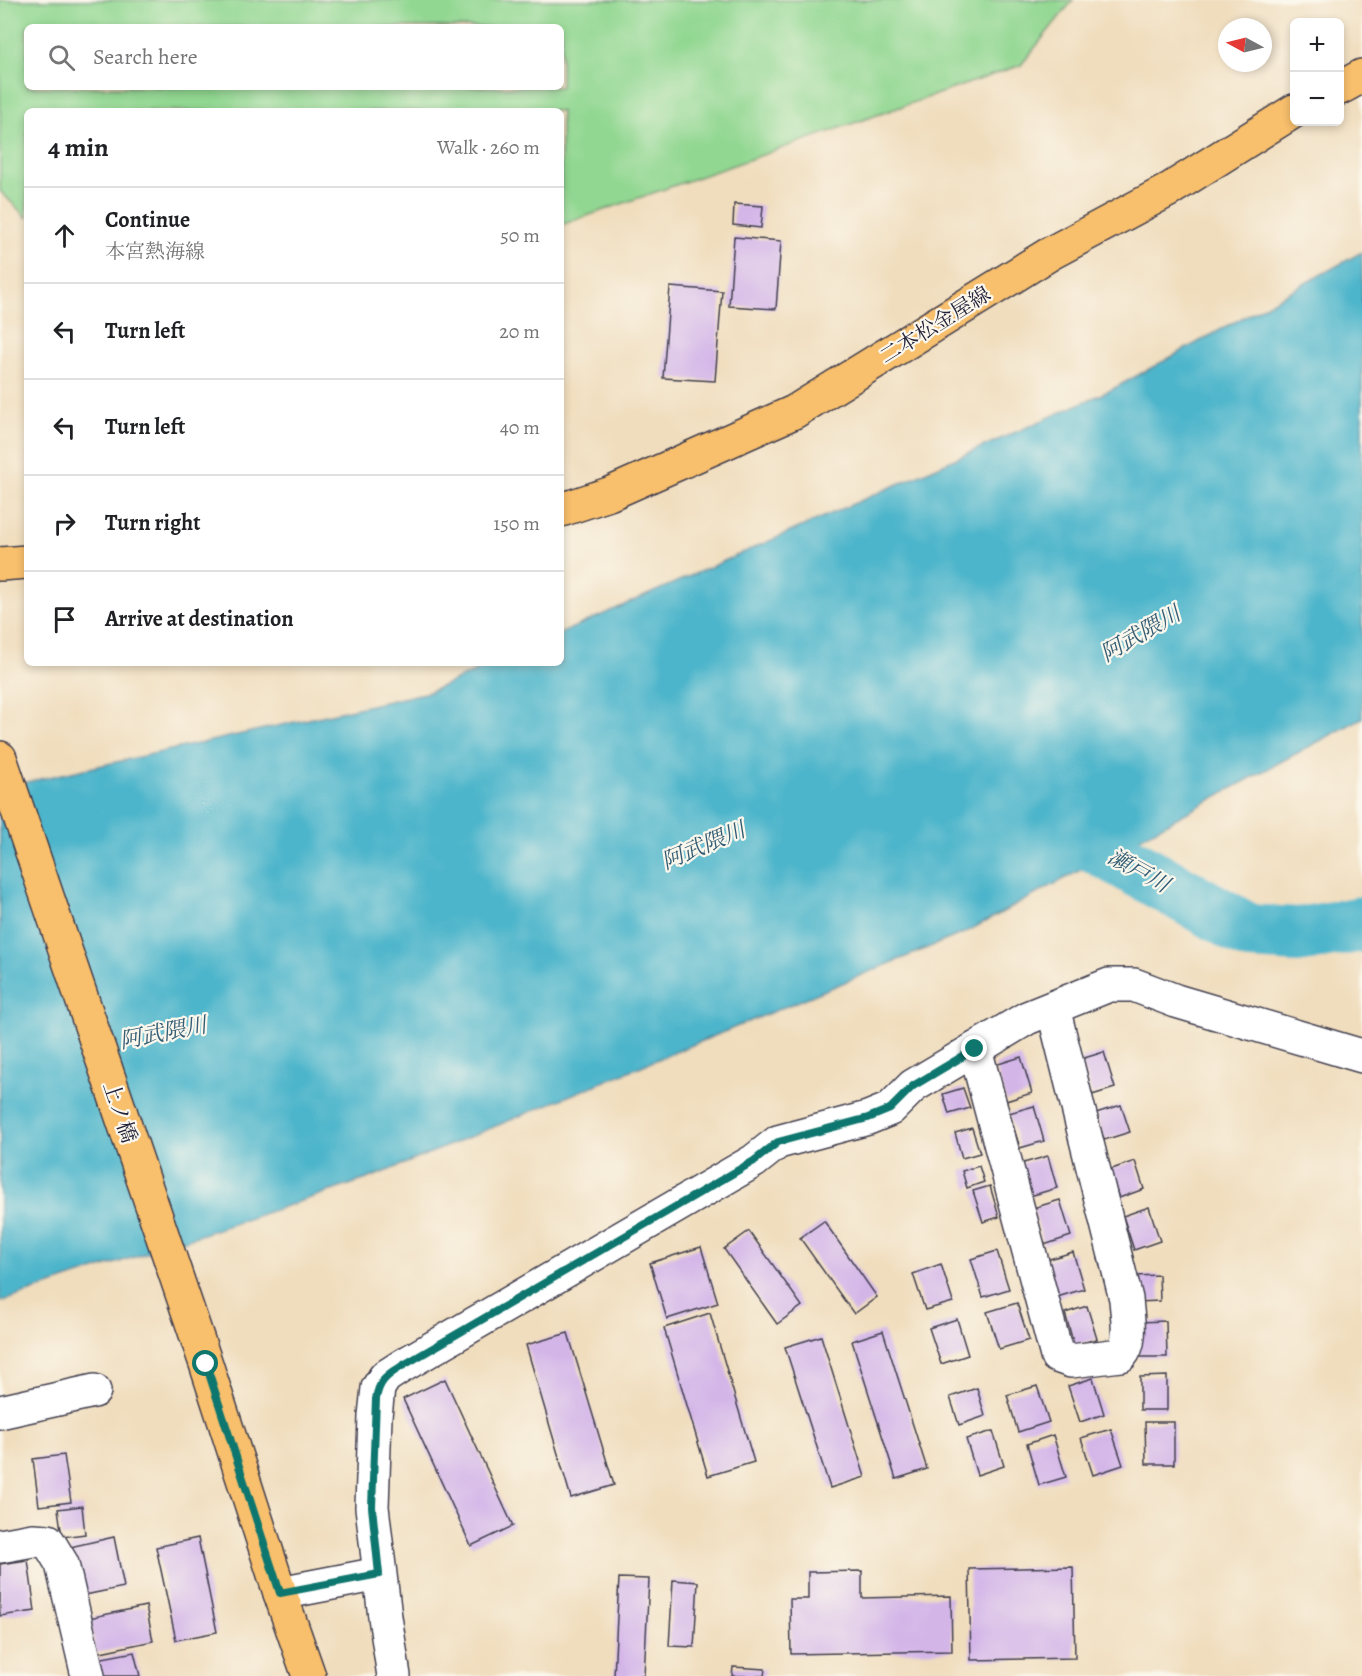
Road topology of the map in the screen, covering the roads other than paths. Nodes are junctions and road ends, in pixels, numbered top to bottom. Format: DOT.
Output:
graph roads {
  1 [pos="1362,76"];
  2 [pos="1344,86"];
  3 [pos="1290,114"];
  4 [pos="564,509"];
  5 [pos="24,562"];
  6 [pos="0,564"];
  7 [pos="0,758"];
  8 [pos="1053,1008"];
  9 [pos="975,1049"];
  10 [pos="1362,1056"];
  11 [pos="94,1391"];
  12 [pos="0,1412"];
  13 [pos="0,1546"];
  14 [pos="379,1574"];
  15 [pos="280,1593"];
  16 [pos="88,1676"];
  17 [pos="309,1676"];
  18 [pos="394,1676"];
  1 -- 2 [label="main road"];
  3 -- 4 [label="main road, 二本松金屋線"];
  5 -- 6 [label="main road"];
  7 -- 15 [label="main road, 上ノ橋"];
  8 -- 9 [label="street"];
  8 -- 9 [label="street"];
  8 -- 10 [label="street"];
  9 -- 14 [label="street"];
  11 -- 12 [label="street"];
  13 -- 16 [label="street"];
  14 -- 15 [label="street"];
  14 -- 18 [label="street"];
  15 -- 17 [label="main road, 上ノ橋"];
}
